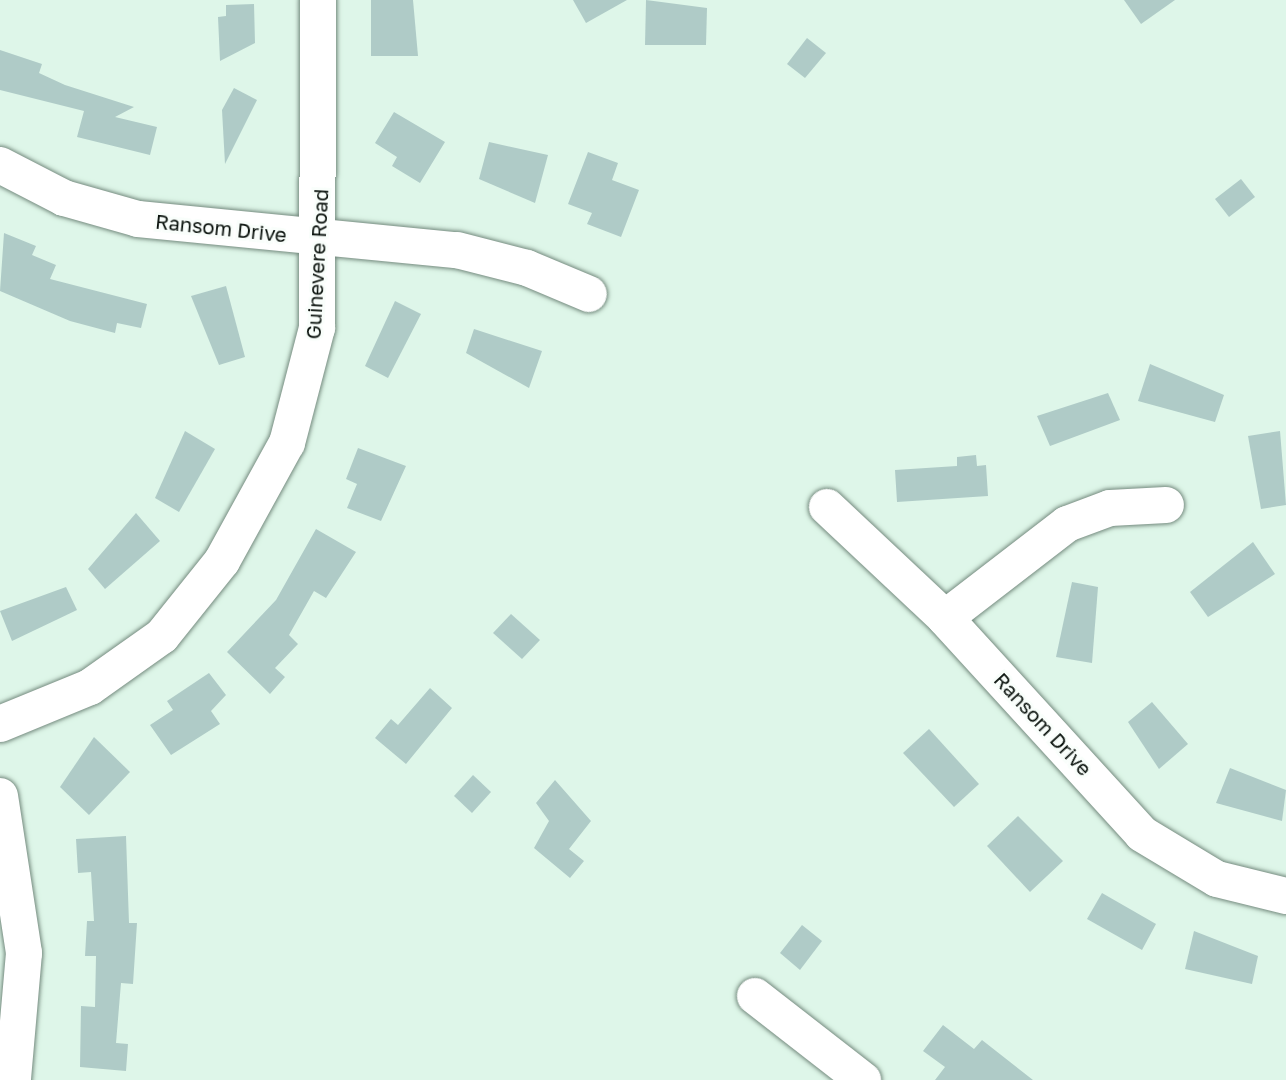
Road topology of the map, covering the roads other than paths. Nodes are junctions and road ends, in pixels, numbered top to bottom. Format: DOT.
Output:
graph roads {
  1 [pos="318,0"];
  2 [pos="0,165"];
  3 [pos="322,239"];
  4 [pos="589,294"];
  5 [pos="1166,505"];
  6 [pos="827,507"];
  7 [pos="945,618"];
  8 [pos="0,724"];
  9 [pos="0,796"];
  10 [pos="1286,896"];
  11 [pos="755,996"];
  12 [pos="13,1080"];
  13 [pos="863,1080"];
  1 -- 3 [label="street, Guinevere Road"];
  2 -- 3 [label="street, Ransom Drive"];
  3 -- 4 [label="street, Ransom Drive"];
  3 -- 8 [label="street, Guinevere Road"];
  5 -- 7 [label="street"];
  6 -- 7 [label="street, Ransom Drive"];
  7 -- 10 [label="street, Ransom Drive"];
  9 -- 12 [label="street"];
  11 -- 13 [label="street"];
}
